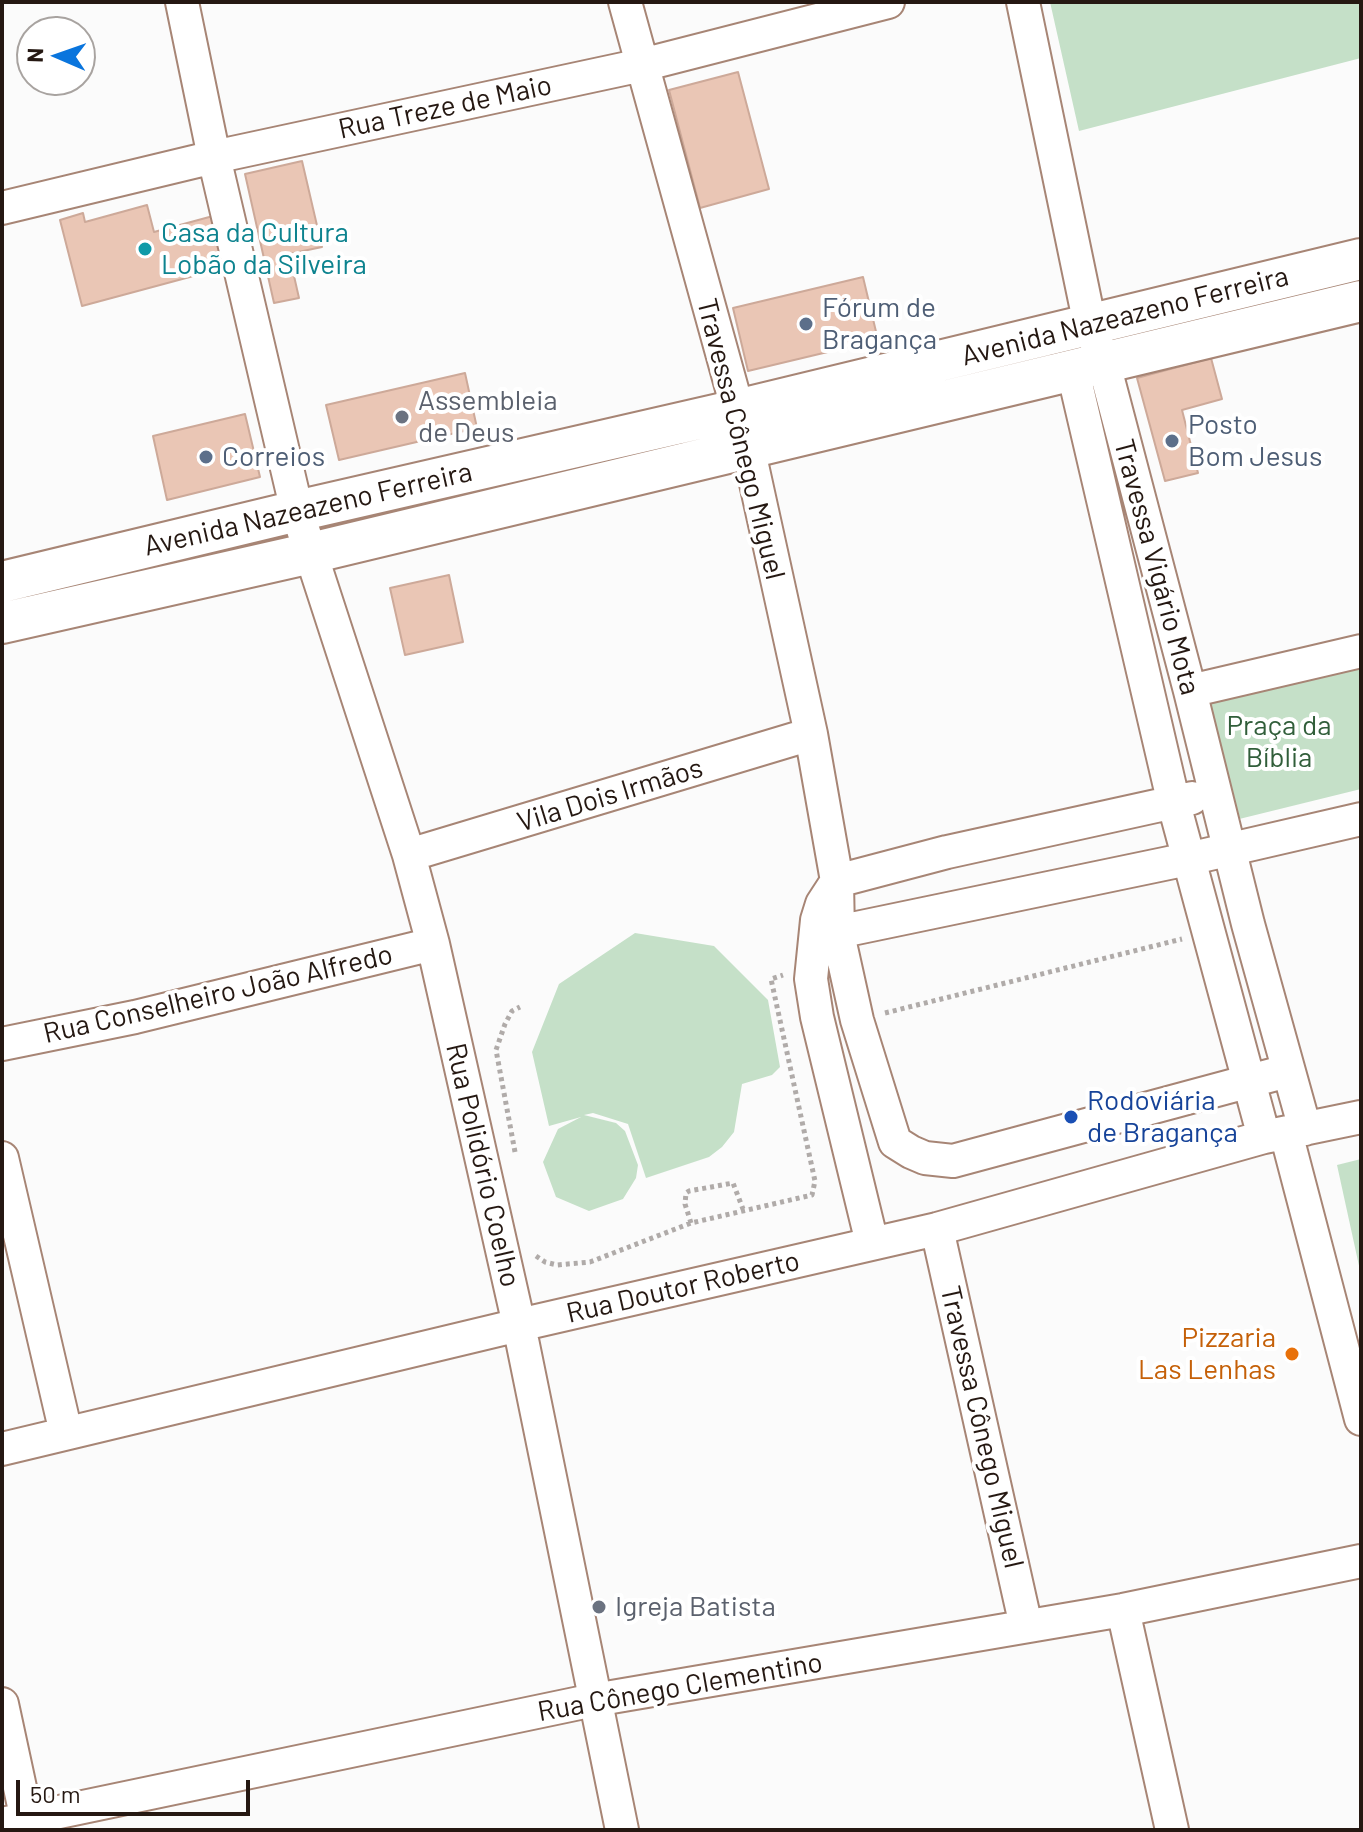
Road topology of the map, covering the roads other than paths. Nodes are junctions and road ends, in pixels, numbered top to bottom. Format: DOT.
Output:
graph roads {
  1 [pos="182,2"];
  2 [pos="625,2"];
  3 [pos="888,2"];
  4 [pos="1023,2"];
  5 [pos="642,65"];
  6 [pos="214,157"];
  7 [pos="2,208"];
  8 [pos="1361,259"];
  9 [pos="1361,301"];
  10 [pos="1090,325"];
  11 [pos="1088,367"];
  12 [pos="742,428"];
  13 [pos="297,511"];
  14 [pos="311,553"];
  15 [pos="2,582"];
  16 [pos="2,623"];
  17 [pos="1361,651"];
  18 [pos="1190,691"];
  19 [pos="811,734"];
  20 [pos="1215,792"];
  21 [pos="1174,804"];
  22 [pos="1361,819"];
  23 [pos="1229,850"];
  24 [pos="409,855"];
  25 [pos="1188,859"];
  26 [pos="837,881"];
  27 [pos="838,934"];
  28 [pos="433,944"];
  29 [pos="813,962"];
  30 [pos="2,1044"];
  31 [pos="1287,1071"];
  32 [pos="1247,1080"];
  33 [pos="1361,1117"];
  34 [pos="1285,1133"];
  35 [pos="2,1158"];
  36 [pos="937,1229"];
  37 [pos="872,1243"];
  38 [pos="519,1325"];
  39 [pos="1361,1419"];
  40 [pos="66,1433"];
  41 [pos="2,1449"];
  42 [pos="1361,1561"];
  43 [pos="1123,1610"];
  44 [pos="1026,1626"];
  45 [pos="594,1700"];
  46 [pos="2,1704"];
  47 [pos="79,1819"];
  48 [pos="15,1822"];
  49 [pos="622,1830"];
  50 [pos="1172,1830"];
  1 -- 6 [label="street, Rua Polidório Coelho"];
  2 -- 5 [label="street, Travessa Cônego Miguel"];
  3 -- 5 [label="street, Rua Treze de Maio"];
  4 -- 10 [label="street, Travessa Vigário Mota"];
  5 -- 6 [label="street, Rua Treze de Maio"];
  5 -- 12 [label="street, Travessa Cônego Miguel"];
  6 -- 7 [label="street, Rua Treze de Maio"];
  6 -- 13 [label="street, Rua Polidório Coelho"];
  8 -- 10 [label="main road, Avenida Nazeazeno Ferreira"];
  9 -- 11 [label="main road, Avenida Nazeazeno Ferreira"];
  10 -- 11 [label="street, Travessa Vigário Mota"];
  10 -- 12 [label="main road, Avenida Nazeazeno Ferreira"];
  11 -- 12 [label="main road, Avenida Nazeazeno Ferreira"];
  11 -- 18 [label="street, Travessa Vigário Mota"];
  11 -- 21 [label="street, Travessa Vigário Mota"];
  12 -- 13 [label="main road, Avenida Nazeazeno Ferreira"];
  12 -- 14 [label="main road, Avenida Nazeazeno Ferreira"];
  12 -- 19 [label="street, Travessa Cônego Miguel"];
  13 -- 14 [label="street, Rua Polidório Coelho"];
  13 -- 15 [label="main road, Avenida Nazeazeno Ferreira"];
  14 -- 16 [label="main road, Avenida Nazeazeno Ferreira"];
  14 -- 24 [label="street, Rua Polidório Coelho"];
  17 -- 18 [label="street"];
  18 -- 20 [label="street, Travessa Vigário Mota"];
  19 -- 24 [label="street, Vila Dois Irmãos"];
  19 -- 26 [label="street, Travessa Cônego Miguel"];
  20 -- 21 [label="street"];
  20 -- 23 [label="street, Travessa Vigário Mota"];
  21 -- 25 [label="street, Travessa Vigário Mota"];
  21 -- 26 [label="street"];
  22 -- 23 [label="street"];
  23 -- 25 [label="street"];
  23 -- 31 [label="street, Travessa Vigário Mota"];
  24 -- 28 [label="street, Rua Polidório Coelho"];
  25 -- 27 [label="street"];
  25 -- 32 [label="street, Travessa Vigário Mota"];
  26 -- 27 [label="street, Travessa Cônego Miguel"];
  26 -- 29 [label="street"];
  27 -- 29 [label="street"];
  27 -- 32 [label="street, Travessa Cônego Miguel"];
  28 -- 30 [label="street, Rua Conselheiro João Alfredo"];
  28 -- 38 [label="street, Rua Polidório Coelho"];
  29 -- 37 [label="street"];
  31 -- 32 [label="street"];
  31 -- 34 [label="street, Travessa Vigário Mota"];
  32 -- 34 [label="street, Travessa Vigário Mota"];
  33 -- 34 [label="street, Rua Doutor Roberto"];
  34 -- 36 [label="street, Rua Doutor Roberto"];
  34 -- 39 [label="street, Travessa Vigário Mota"];
  35 -- 40 [label="street"];
  36 -- 37 [label="street, Rua Doutor Roberto"];
  36 -- 44 [label="street, Travessa Cônego Miguel"];
  37 -- 38 [label="street, Rua Doutor Roberto"];
  38 -- 40 [label="street, Rua Doutor Roberto"];
  38 -- 45 [label="street, Rua Polidório Coelho"];
  40 -- 41 [label="street, Rua Doutor Roberto"];
  42 -- 43 [label="street, Rua Cônego Clementino"];
  43 -- 44 [label="street, Rua Cônego Clementino"];
  43 -- 50 [label="street"];
  44 -- 45 [label="street, Rua Cônego Clementino"];
  45 -- 47 [label="street, Rua Cônego Clementino"];
  45 -- 49 [label="street, Rua Polidório Coelho"];
  46 -- 48 [label="street"];
  47 -- 48 [label="street, Rua Cônego Clementino"];
}
